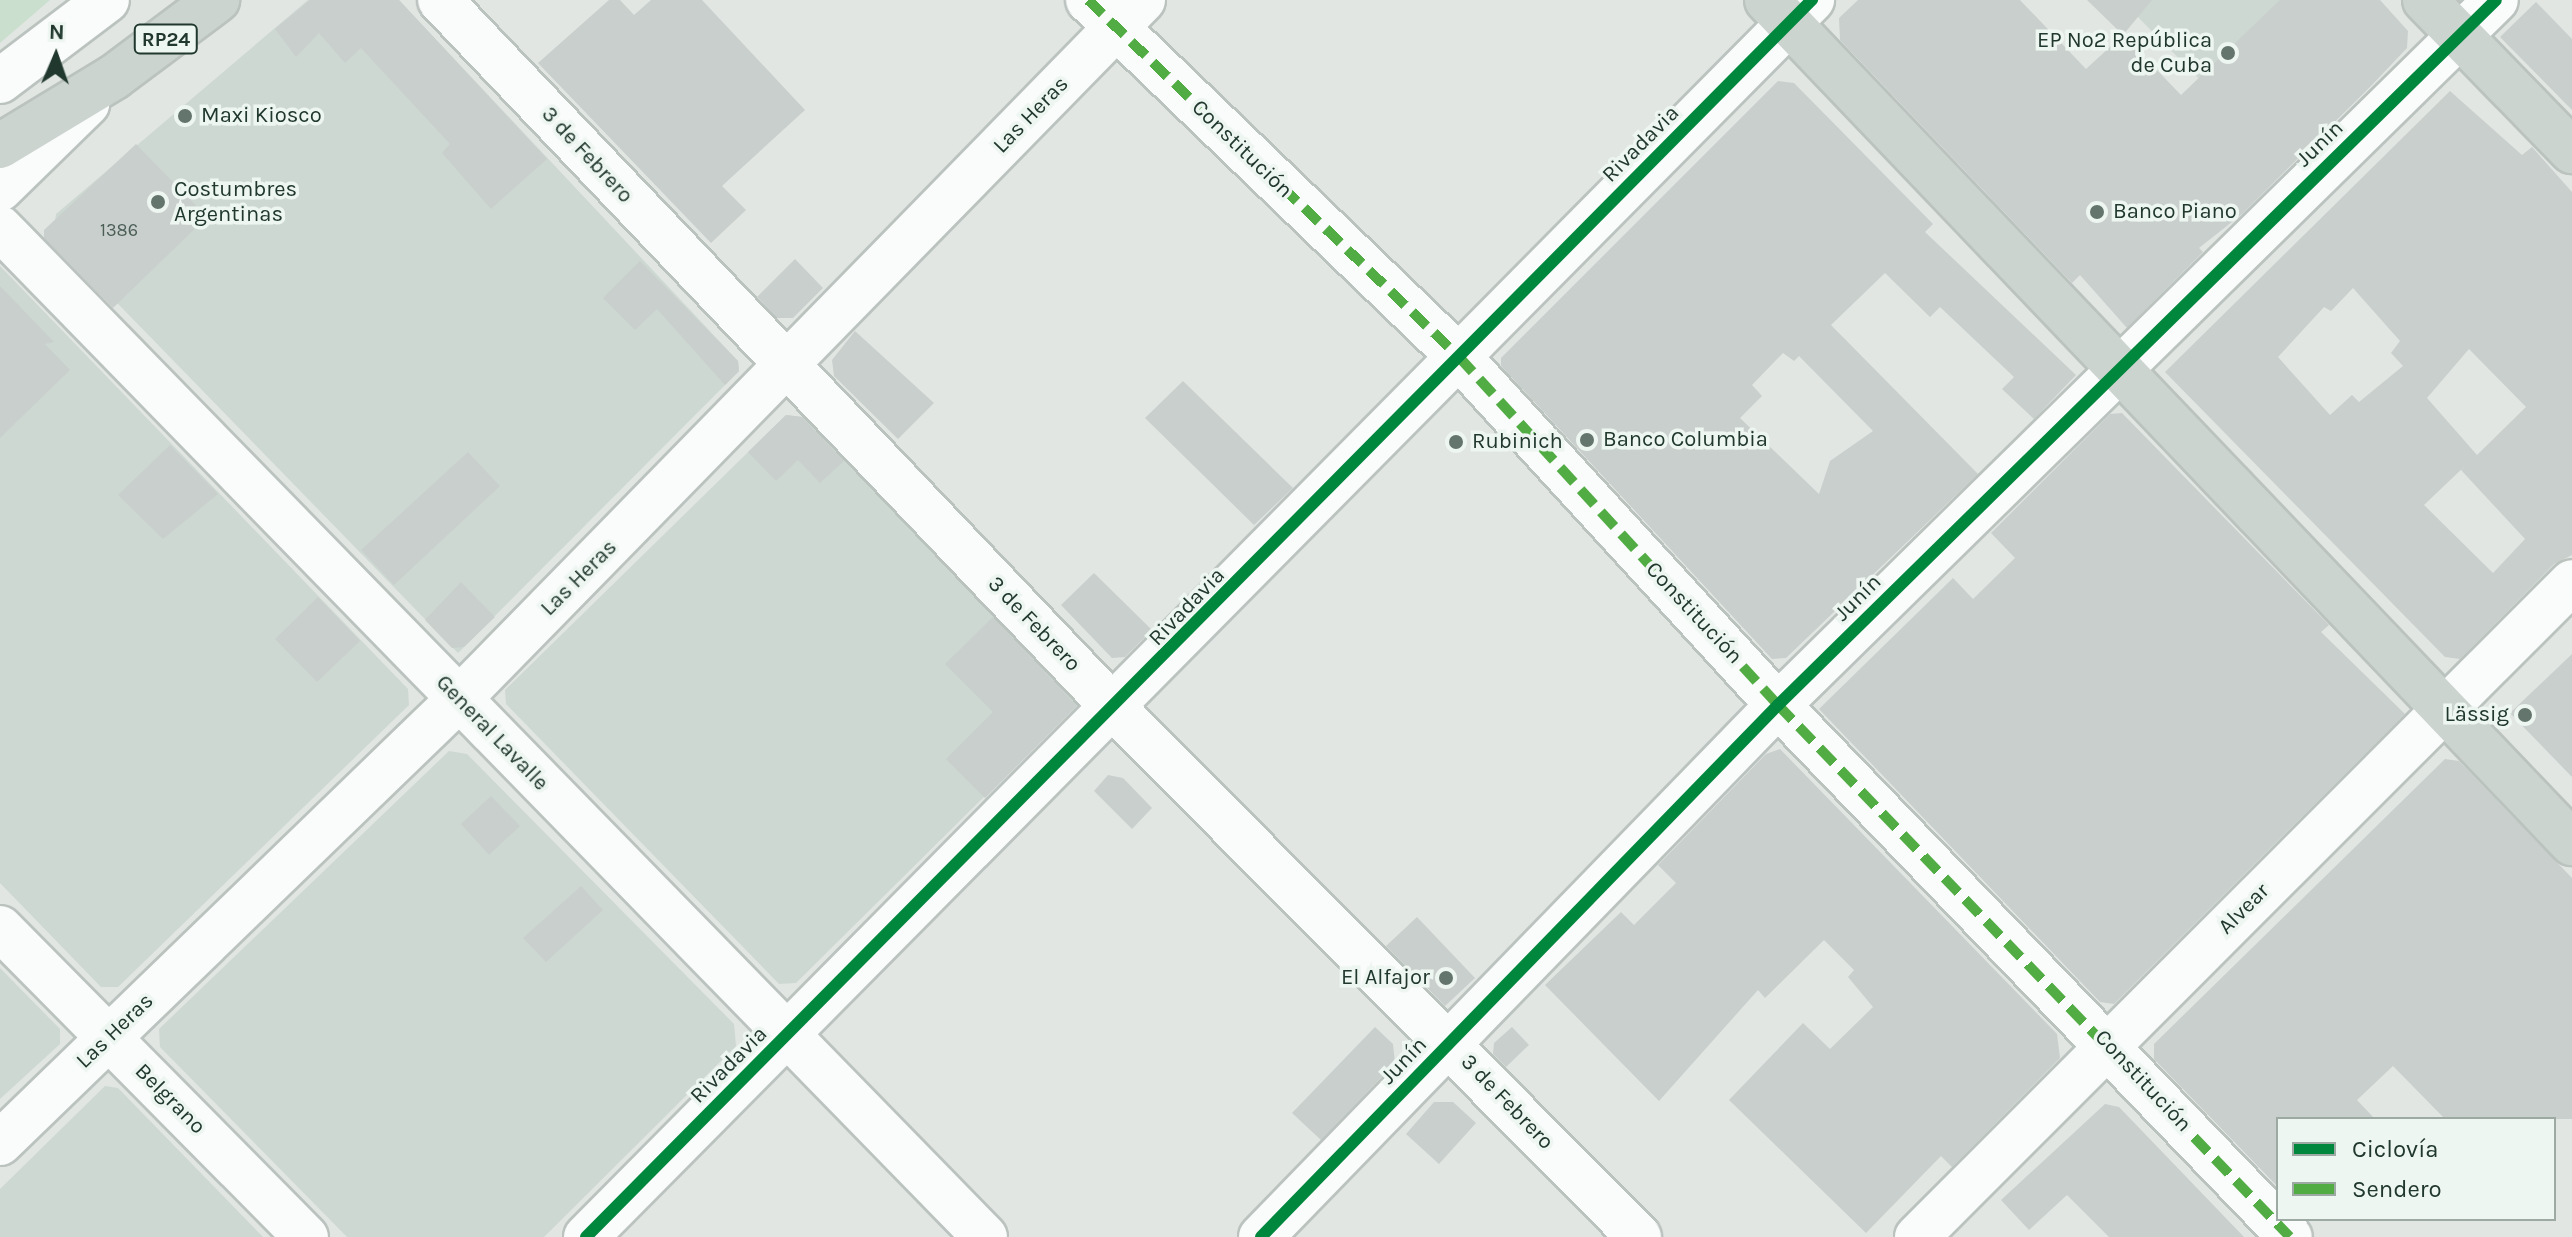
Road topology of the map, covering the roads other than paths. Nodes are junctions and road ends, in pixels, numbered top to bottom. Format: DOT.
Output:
graph roads {
  1 [pos="107,0"];
  2 [pos="217,0"];
  3 [pos="440,0"];
  4 [pos="2425,0"];
  5 [pos="2496,0"];
  6 [pos="1790,7"];
  7 [pos="1116,9"];
  8 [pos="2459,36"];
  9 [pos="114,77"];
  10 [pos="0,81"];
  11 [pos="0,146"];
  12 [pos="2572,151"];
  13 [pos="0,189"];
  14 [pos="0,228"];
  15 [pos="1459,357"];
  16 [pos="789,367"];
  17 [pos="2118,370"];
  18 [pos="2572,582"];
  19 [pos="459,699"];
  20 [pos="1778,705"];
  21 [pos="1115,709"];
  22 [pos="2444,709"];
  23 [pos="2572,843"];
  24 [pos="0,928"];
  25 [pos="787,1035"];
  26 [pos="109,1037"];
  27 [pos="1449,1043"];
  28 [pos="2108,1044"];
  29 [pos="0,1143"];
  30 [pos="306,1237"];
  31 [pos="586,1237"];
  32 [pos="985,1237"];
  33 [pos="1261,1237"];
  34 [pos="1639,1237"];
  35 [pos="1917,1237"];
  36 [pos="2290,1237"];
  1 -- 10 [label="street"];
  2 -- 9 [label="main road, RP24"];
  3 -- 16 [label="street, 3 de Febrero"];
  4 -- 8 [label="main road"];
  5 -- 8 [label="street, Junín"];
  6 -- 15 [label="street, Rivadavia"];
  6 -- 17 [label="main road"];
  7 -- 15 [label="street, Constitución"];
  7 -- 16 [label="street, Las Heras"];
  8 -- 12 [label="main road"];
  8 -- 17 [label="street, Junín"];
  9 -- 11 [label="main road, RP24"];
  9 -- 13 [label="street"];
  14 -- 19 [label="street, General Lavalle"];
  15 -- 20 [label="street, Constitución"];
  15 -- 21 [label="street, Rivadavia"];
  16 -- 19 [label="street, Las Heras"];
  16 -- 21 [label="street, 3 de Febrero"];
  17 -- 20 [label="street, Junín"];
  17 -- 22 [label="main road"];
  18 -- 22 [label="street, Alvear"];
  19 -- 25 [label="street, General Lavalle"];
  19 -- 26 [label="street, Las Heras"];
  20 -- 27 [label="street, Junín"];
  20 -- 28 [label="street, Constitución"];
  21 -- 25 [label="street, Rivadavia"];
  21 -- 27 [label="street, 3 de Febrero"];
  22 -- 23 [label="main road"];
  22 -- 28 [label="street, Alvear"];
  24 -- 26 [label="street, Belgrano"];
  25 -- 31 [label="street, Rivadavia"];
  25 -- 32 [label="street, General Lavalle"];
  26 -- 29 [label="street, Las Heras"];
  26 -- 30 [label="street, Belgrano"];
  27 -- 33 [label="street, Junín"];
  27 -- 34 [label="street, 3 de Febrero"];
  28 -- 35 [label="street, Alvear"];
  28 -- 36 [label="street, Constitución"];
}
